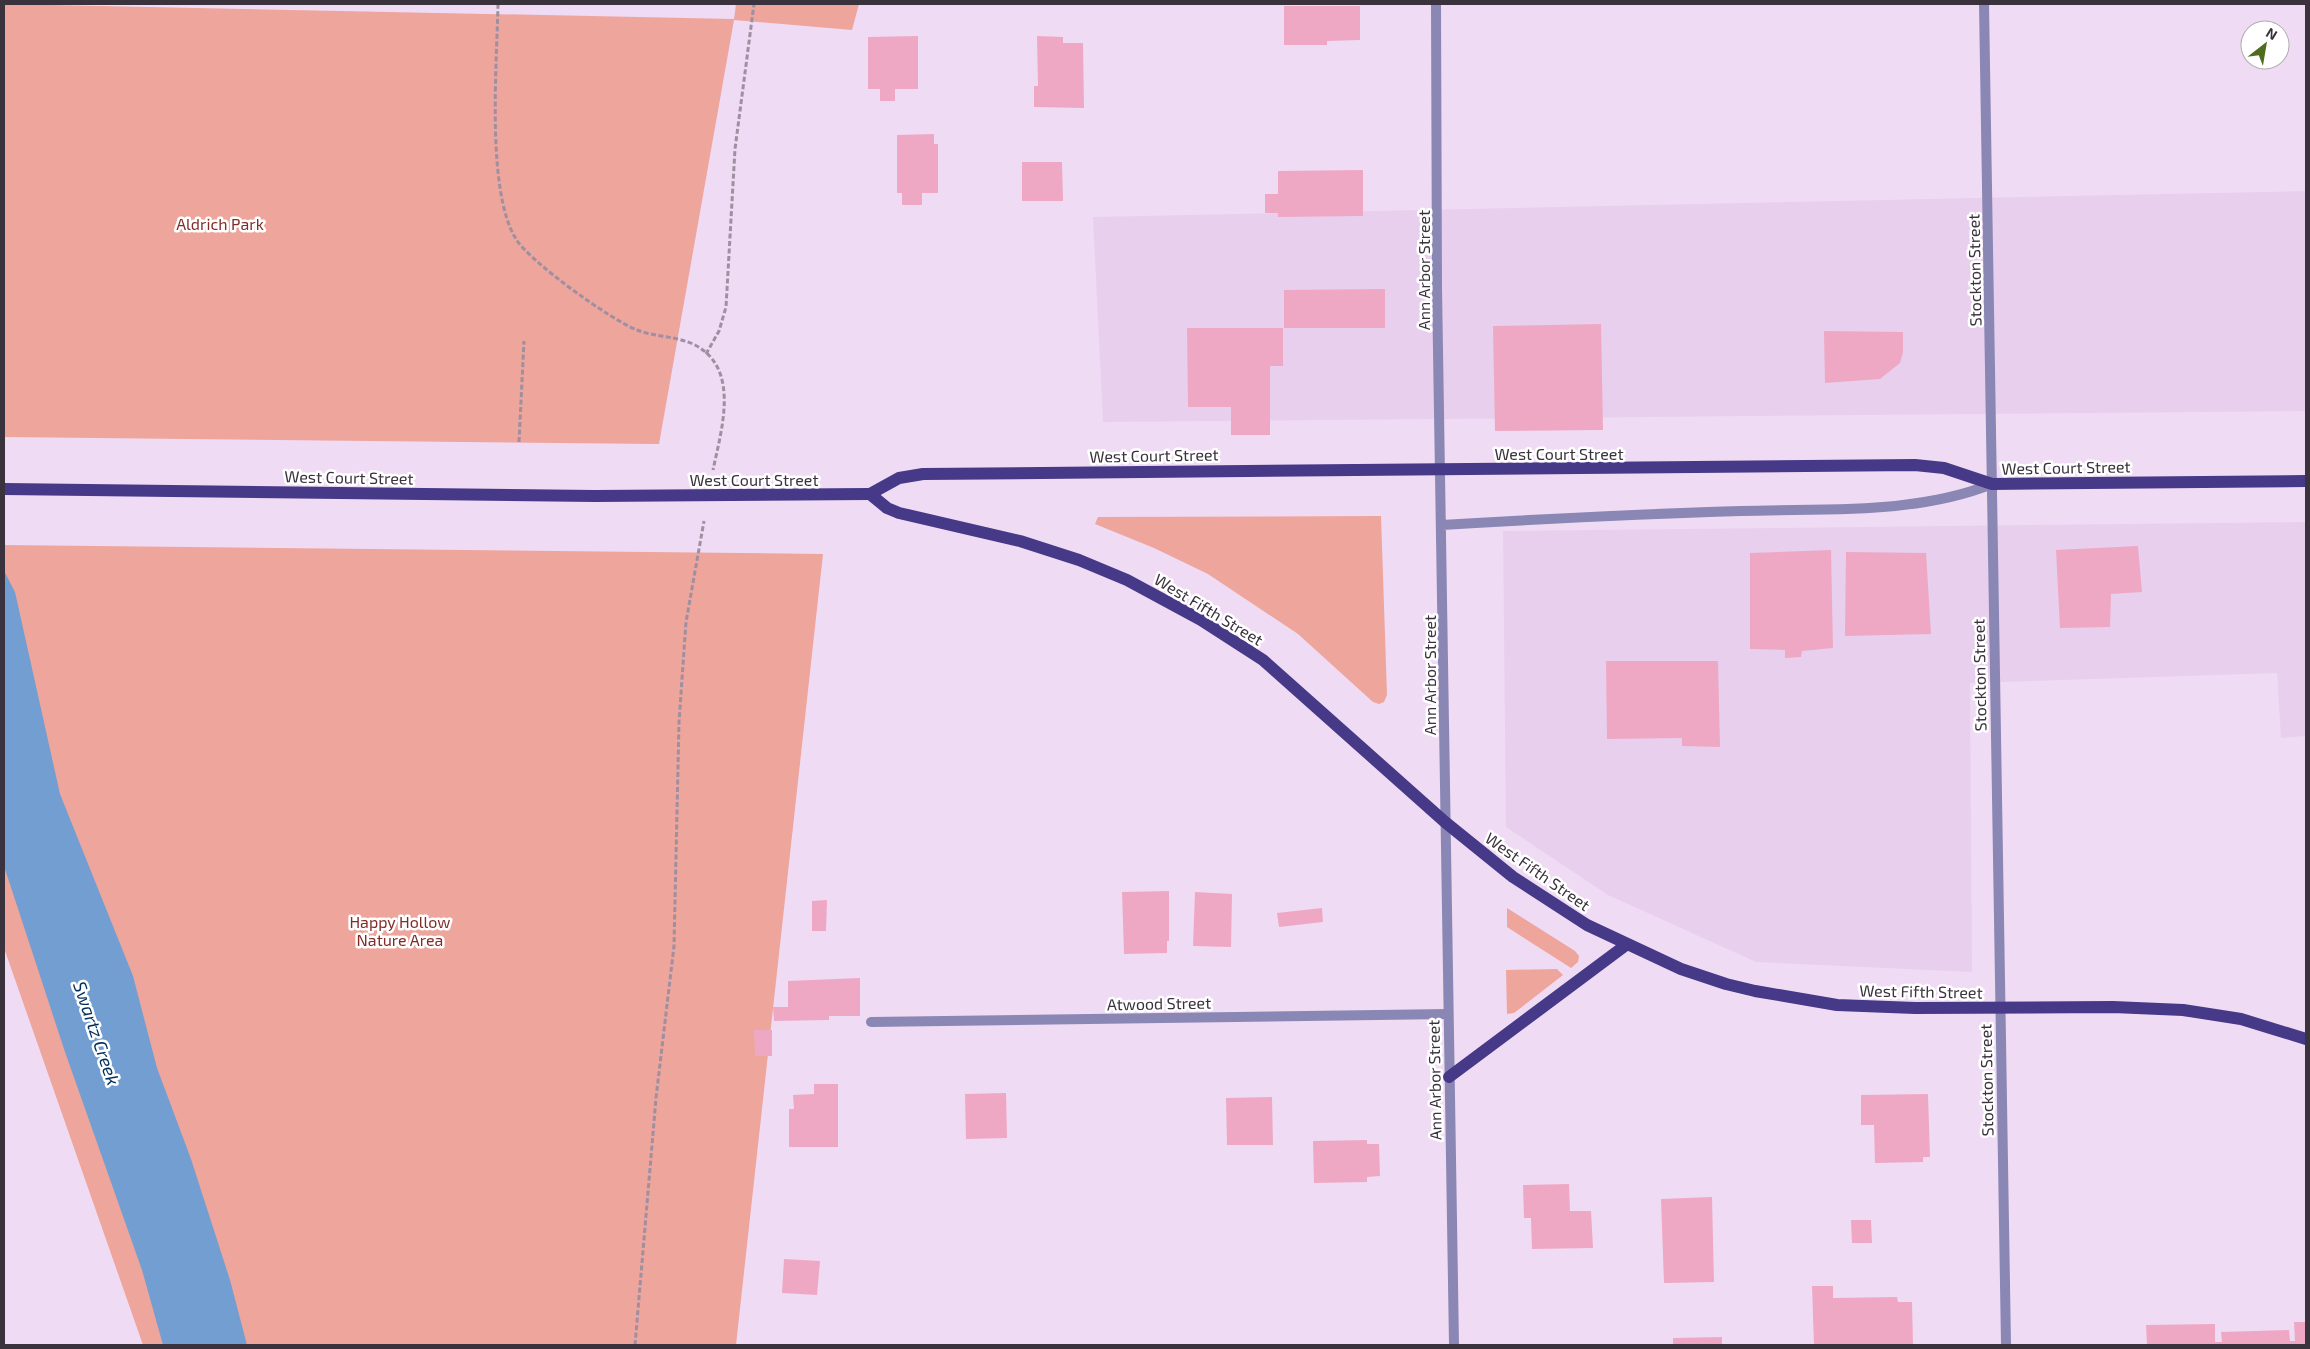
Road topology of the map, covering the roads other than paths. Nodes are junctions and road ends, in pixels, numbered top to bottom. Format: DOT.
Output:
graph roads {
  1 [pos="1436,4"];
  2 [pos="1984,4"];
  3 [pos="1441,469"];
  4 [pos="2306,481"];
  5 [pos="1992,484"];
  6 [pos="4,489"];
  7 [pos="870,494"];
  8 [pos="1442,525"];
  9 [pos="1445,822"];
  10 [pos="1626,945"];
  11 [pos="2000,1008"];
  12 [pos="1448,1014"];
  13 [pos="871,1022"];
  14 [pos="2306,1039"];
  15 [pos="1449,1077"];
  16 [pos="1454,1345"];
  17 [pos="2006,1345"];
  1 -- 3 [label="street, Ann Arbor Street"];
  2 -- 5 [label="street, Stockton Street"];
  3 -- 5 [label="main road, West Court Street"];
  3 -- 7 [label="main road, West Court Street"];
  3 -- 8 [label="street, Ann Arbor Street"];
  4 -- 5 [label="main road, West Court Street"];
  5 -- 8 [label="street"];
  5 -- 11 [label="street, Stockton Street"];
  6 -- 7 [label="main road, West Court Street, bridge"];
  7 -- 9 [label="main road, West Fifth Street"];
  8 -- 9 [label="street, Ann Arbor Street"];
  9 -- 10 [label="main road, West Fifth Street"];
  9 -- 12 [label="street, Ann Arbor Street"];
  10 -- 11 [label="main road, West Fifth Street"];
  10 -- 15 [label="main road"];
  11 -- 14 [label="main road, West Fifth Street"];
  11 -- 17 [label="street, Stockton Street"];
  12 -- 13 [label="street, Atwood Street"];
  12 -- 15 [label="street, Ann Arbor Street"];
  15 -- 16 [label="street, Ann Arbor Street"];
}
